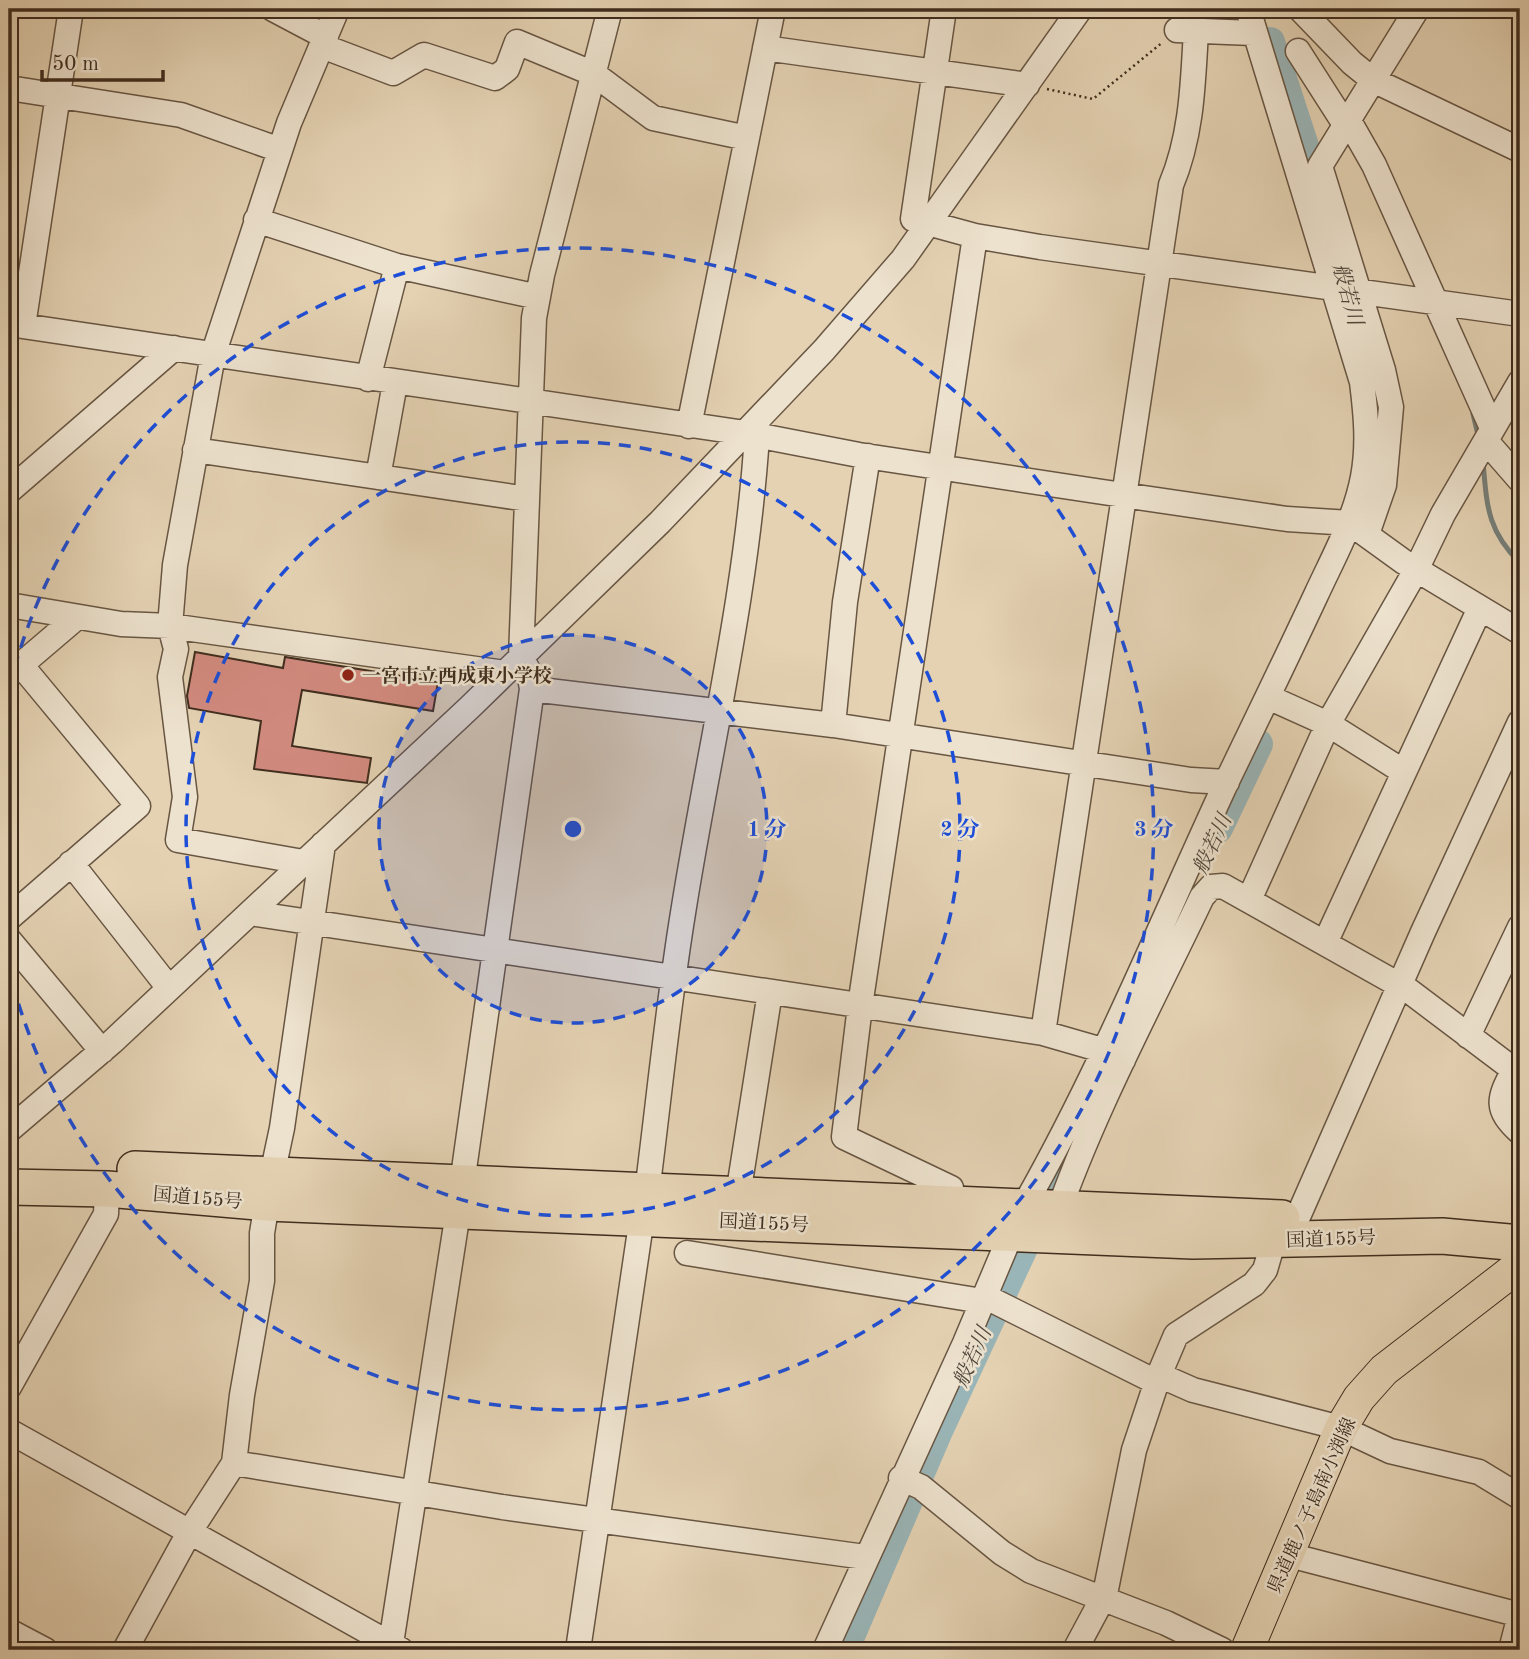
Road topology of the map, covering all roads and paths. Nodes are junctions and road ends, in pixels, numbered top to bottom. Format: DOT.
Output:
graph roads {
  1 [pos="71,9"];
  2 [pos="273,9"];
  3 [pos="337,9"];
  4 [pos="610,9"];
  5 [pos="773,9"];
  6 [pos="944,9"];
  7 [pos="1080,9"];
  8 [pos="1248,9"];
  9 [pos="1300,9"];
  10 [pos="1417,9"];
  11 [pos="1186,30"];
  12 [pos="1253,33"];
  13 [pos="324,42"];
  14 [pos="765,48"];
  15 [pos="936,70"];
  16 [pos="594,74"];
  17 [pos="1277,75"];
  18 [pos="1373,80"];
  19 [pos="1027,85"];
  20 [pos="9,88"];
  21 [pos="58,96"];
  22 [pos="1348,123"];
  23 [pos="747,138"];
  24 [pos="280,150"];
  25 [pos="1520,150"];
  26 [pos="256,220"];
  27 [pos="926,225"];
  28 [pos="975,236"];
  29 [pos="1158,265"];
  30 [pos="397,266"];
  31 [pos="1345,290"];
  32 [pos="538,297"];
  33 [pos="1436,302"];
  34 [pos="1520,314"];
  35 [pos="16,325"];
  36 [pos="174,348"];
  37 [pos="213,355"];
  38 [pos="368,379"];
  39 [pos="1520,382"];
  40 [pos="395,383"];
  41 [pos="531,403"];
  42 [pos="690,426"];
  43 [pos="751,434"];
  44 [pos="1489,434"];
  45 [pos="195,450"];
  46 [pos="868,456"];
  47 [pos="942,468"];
  48 [pos="378,477"];
  49 [pos="1520,480"];
  50 [pos="9,491"];
  51 [pos="1124,495"];
  52 [pos="527,499"];
  53 [pos="1359,529"];
  54 [pos="1416,570"];
  55 [pos="9,605"];
  56 [pos="1480,608"];
  57 [pos="77,617"];
  58 [pos="170,626"];
  59 [pos="1520,632"];
  60 [pos="513,665"];
  61 [pos="15,670"];
  62 [pos="532,689"];
  63 [pos="1275,700"];
  64 [pos="719,710"];
  65 [pos="1520,722"];
  66 [pos="1328,724"];
  67 [pos="833,725"];
  68 [pos="899,735"];
  69 [pos="1084,764"];
  70 [pos="1404,772"];
  71 [pos="1227,782"];
  72 [pos="323,844"];
  73 [pos="303,862"];
  74 [pos="71,863"];
  75 [pos="1249,900"];
  76 [pos="250,913"];
  77 [pos="9,918"];
  78 [pos="311,924"];
  79 [pos="1520,927"];
  80 [pos="9,940"];
  81 [pos="1325,943"];
  82 [pos="494,949"];
  83 [pos="676,978"];
  84 [pos="1400,986"];
  85 [pos="169,988"];
  86 [pos="770,992"];
  87 [pos="860,1006"];
  88 [pos="1043,1033"];
  89 [pos="1468,1036"];
  90 [pos="102,1051"];
  91 [pos="1112,1055"];
  92 [pos="1514,1063"];
  93 [pos="9,1130"];
  94 [pos="1520,1132"];
  95 [pos="9,1164"];
  96 [pos="9,1187"];
  97 [pos="951,1188"];
  98 [pos="107,1189"];
  99 [pos="269,1189"];
  100 [pos="738,1195"];
  101 [pos="460,1197"];
  102 [pos="644,1205"];
  103 [pos="1036,1220"];
  104 [pos="1286,1229"];
  105 [pos="1520,1230"];
  106 [pos="1520,1243"];
  107 [pos="687,1254"];
  108 [pos="1520,1265"];
  109 [pos="990,1300"];
  110 [pos="1157,1378"];
  111 [pos="9,1387"];
  112 [pos="1341,1428"];
  113 [pos="9,1431"];
  114 [pos="234,1463"];
  115 [pos="909,1482"];
  116 [pos="416,1493"];
  117 [pos="1520,1497"];
  118 [pos="598,1520"];
  119 [pos="190,1531"];
  120 [pos="1289,1555"];
  121 [pos="865,1557"];
  122 [pos="1102,1599"];
  123 [pos="1520,1615"];
  124 [pos="9,1631"];
  125 [pos="395,1648"];
  126 [pos="45,1650"];
  127 [pos="125,1650"];
  128 [pos="578,1650"];
  129 [pos="825,1650"];
  130 [pos="1074,1650"];
  131 [pos="1222,1650"];
  132 [pos="1247,1650"];
  133 [pos="1511,1650"];
  1 -- 21 [label="street"];
  2 -- 13 [label="street"];
  3 -- 13 [label="street"];
  4 -- 16 [label="street"];
  5 -- 14 [label="street"];
  6 -- 15 [label="street"];
  7 -- 19 [label="street"];
  8 -- 12 [label="street"];
  9 -- 18 [label="street"];
  10 -- 18 [label="street"];
  11 -- 12 [label="street"];
  11 -- 19 [label="path"];
  11 -- 29 [label="street"];
  12 -- 17 [label="street"];
  13 -- 16 [label="street"];
  13 -- 24 [label="street"];
  14 -- 15 [label="street"];
  14 -- 23 [label="street"];
  15 -- 19 [label="street"];
  15 -- 27 [label="street"];
  16 -- 23 [label="street"];
  16 -- 32 [label="street"];
  17 -- 22 [label="street"];
  17 -- 31 [label="street"];
  18 -- 22 [label="street"];
  18 -- 25 [label="street"];
  19 -- 27 [label="street"];
  20 -- 21 [label="street"];
  21 -- 24 [label="street"];
  21 -- 35 [label="street"];
  22 -- 31 [label="street"];
  22 -- 33 [label="street"];
  23 -- 42 [label="street"];
  24 -- 26 [label="street"];
  26 -- 30 [label="street"];
  26 -- 37 [label="street"];
  27 -- 28 [label="street"];
  27 -- 43 [label="street"];
  28 -- 29 [label="street"];
  28 -- 47 [label="street"];
  29 -- 31 [label="street"];
  29 -- 51 [label="street"];
  30 -- 32 [label="street"];
  30 -- 38 [label="street"];
  31 -- 33 [label="street"];
  31 -- 53 [label="street"];
  32 -- 41 [label="street"];
  33 -- 34 [label="street"];
  33 -- 44 [label="street"];
  35 -- 36 [label="street"];
  36 -- 37 [label="street"];
  36 -- 50 [label="street"];
  37 -- 38 [label="street"];
  37 -- 45 [label="street"];
  38 -- 40 [label="street"];
  39 -- 44 [label="street"];
  40 -- 41 [label="street"];
  40 -- 48 [label="street"];
  41 -- 42 [label="street"];
  41 -- 52 [label="street"];
  42 -- 43 [label="street"];
  43 -- 46 [label="street"];
  43 -- 60 [label="street"];
  43 -- 64 [label="street"];
  44 -- 49 [label="street"];
  44 -- 54 [label="street"];
  45 -- 48 [label="street"];
  45 -- 58 [label="street"];
  46 -- 47 [label="street"];
  46 -- 67 [label="street"];
  47 -- 51 [label="street"];
  47 -- 68 [label="street"];
  48 -- 52 [label="street"];
  51 -- 53 [label="street"];
  51 -- 69 [label="street"];
  52 -- 60 [label="street"];
  53 -- 54 [label="street"];
  53 -- 63 [label="street"];
  54 -- 56 [label="street"];
  54 -- 66 [label="street"];
  55 -- 57 [label="street"];
  56 -- 59 [label="street"];
  56 -- 70 [label="street"];
  57 -- 58 [label="street"];
  57 -- 61 [label="street"];
  58 -- 60 [label="street"];
  58 -- 73 [label="street"];
  60 -- 62 [label="street"];
  60 -- 72 [label="street"];
  61 -- 74 [label="street"];
  62 -- 64 [label="street"];
  62 -- 82 [label="street"];
  63 -- 66 [label="street"];
  63 -- 71 [label="street"];
  64 -- 67 [label="street"];
  64 -- 83 [label="street"];
  65 -- 84 [label="street"];
  66 -- 70 [label="street"];
  66 -- 75 [label="street"];
  67 -- 68 [label="street"];
  68 -- 69 [label="street"];
  68 -- 87 [label="street"];
  69 -- 71 [label="street"];
  69 -- 88 [label="street"];
  70 -- 81 [label="street"];
  71 -- 91 [label="street"];
  72 -- 73 [label="street"];
  72 -- 78 [label="street"];
  73 -- 76 [label="street"];
  74 -- 77 [label="street"];
  74 -- 85 [label="street"];
  75 -- 81 [label="street"];
  75 -- 91 [label="street"];
  76 -- 78 [label="street"];
  76 -- 85 [label="street"];
  78 -- 82 [label="street"];
  78 -- 99 [label="street"];
  79 -- 89 [label="street"];
  80 -- 90 [label="street"];
  81 -- 84 [label="street"];
  82 -- 83 [label="street"];
  82 -- 101 [label="street"];
  83 -- 86 [label="street"];
  83 -- 102 [label="street"];
  84 -- 89 [label="street"];
  84 -- 104 [label="street"];
  85 -- 90 [label="street"];
  86 -- 87 [label="street"];
  86 -- 100 [label="street"];
  87 -- 88 [label="street"];
  87 -- 97 [label="street"];
  88 -- 91 [label="street"];
  89 -- 92 [label="street"];
  90 -- 93 [label="street"];
  91 -- 103 [label="street"];
  91 -- 103 [label="street"];
  92 -- 94 [label="street"];
  95 -- 99 [label="highway, 国道155号"];
  96 -- 98 [label="highway, 国道155号"];
  98 -- 99 [label="highway, 国道155号"];
  98 -- 111 [label="street"];
  99 -- 101 [label="highway, 国道155号"];
  99 -- 114 [label="street"];
  100 -- 102 [label="highway, 国道155号"];
  100 -- 103 [label="highway, 国道155号"];
  101 -- 102 [label="highway, 国道155号"];
  101 -- 116 [label="street"];
  102 -- 103 [label="highway, 国道155号"];
  102 -- 118 [label="street"];
  103 -- 104 [label="highway, 国道155号"];
  103 -- 109 [label="street"];
  104 -- 105 [label="highway, 国道155号"];
  104 -- 106 [label="highway, 国道155号"];
  104 -- 110 [label="street"];
  107 -- 109 [label="street"];
  108 -- 112 [label="main road, 県道鹿ノ子島南小渕線"];
  109 -- 110 [label="street"];
  109 -- 115 [label="street"];
  110 -- 112 [label="street"];
  110 -- 122 [label="street"];
  112 -- 117 [label="street"];
  112 -- 120 [label="main road, 県道鹿ノ子島南小渕線"];
  113 -- 119 [label="street"];
  114 -- 116 [label="street"];
  114 -- 119 [label="street"];
  115 -- 121 [label="street"];
  115 -- 122 [label="street"];
  116 -- 118 [label="street"];
  116 -- 125 [label="street"];
  118 -- 121 [label="street"];
  118 -- 128 [label="street"];
  119 -- 125 [label="street"];
  119 -- 127 [label="street"];
  120 -- 123 [label="street"];
  120 -- 132 [label="main road, 県道鹿ノ子島南小渕線"];
  121 -- 129 [label="street"];
  122 -- 130 [label="street"];
  122 -- 131 [label="street"];
  123 -- 133 [label="street"];
  124 -- 126 [label="street"];
}
